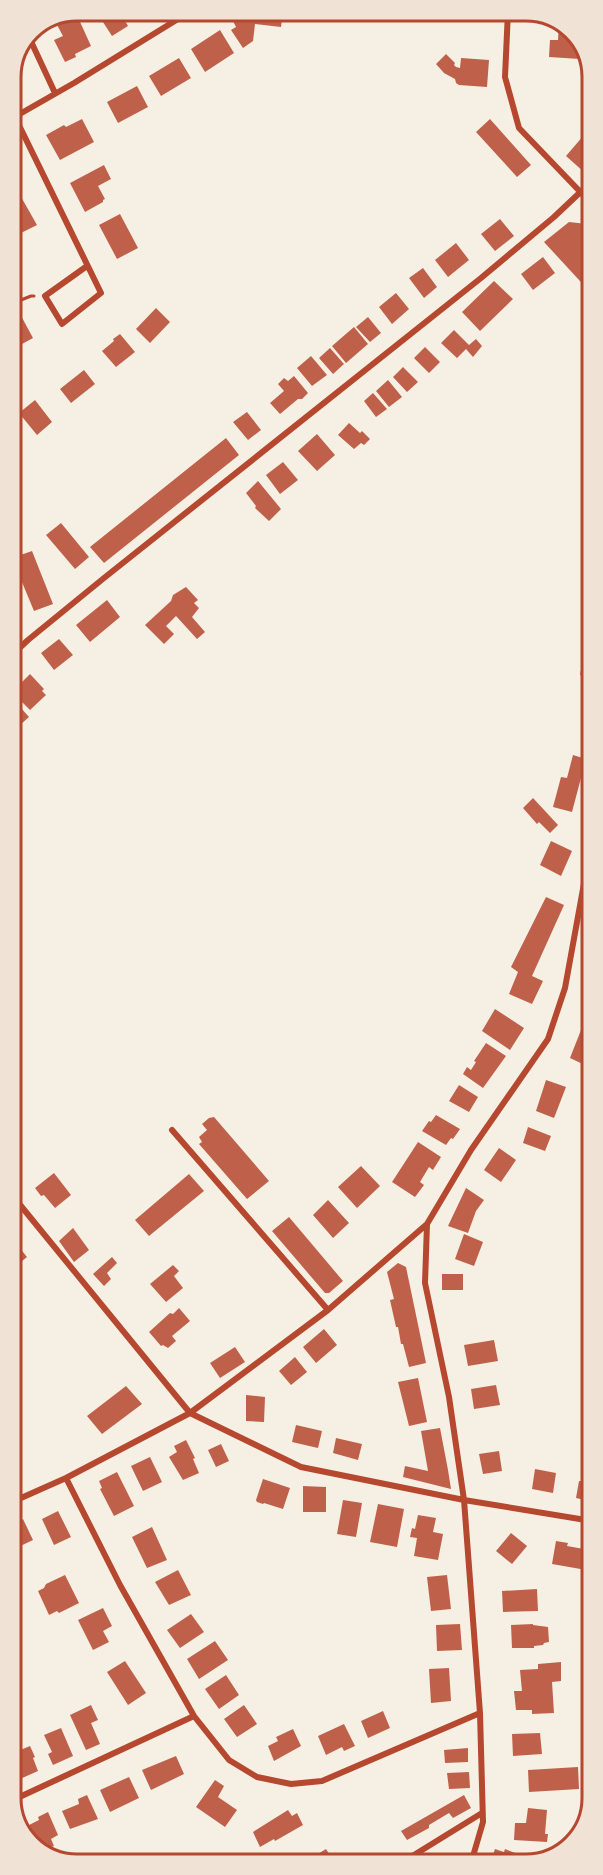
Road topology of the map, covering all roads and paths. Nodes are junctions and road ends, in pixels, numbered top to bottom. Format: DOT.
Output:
graph roads {
  1 [pos="173,21"];
  2 [pos="508,21"];
  3 [pos="32,43"];
  4 [pos="55,93"];
  5 [pos="21,113"];
  6 [pos="21,134"];
  7 [pos="580,193"];
  8 [pos="87,266"];
  9 [pos="45,296"];
  10 [pos="21,300"];
  11 [pos="21,647"];
  12 [pos="582,894"];
  13 [pos="172,1130"];
  14 [pos="21,1206"];
  15 [pos="427,1224"];
  16 [pos="328,1310"];
  17 [pos="190,1413"];
  18 [pos="66,1478"];
  19 [pos="21,1498"];
  20 [pos="465,1500"];
  21 [pos="582,1519"];
  22 [pos="480,1713"];
  23 [pos="194,1716"];
  24 [pos="21,1796"];
  25 [pos="482,1813"];
  26 [pos="416,1854"];
  27 [pos="474,1854"];
  1 -- 4 [label="street"];
  2 -- 7 [label="street"];
  3 -- 4 [label="street"];
  4 -- 5 [label="street"];
  6 -- 8 [label="street"];
  7 -- 11 [label="street"];
  8 -- 9 [label="street"];
  8 -- 9 [label="street"];
  9 -- 10 [label="path"];
  12 -- 15 [label="street"];
  13 -- 16 [label="street"];
  14 -- 17 [label="street"];
  15 -- 16 [label="street"];
  15 -- 20 [label="street"];
  16 -- 17 [label="street"];
  17 -- 18 [label="street"];
  17 -- 20 [label="street"];
  18 -- 19 [label="street"];
  18 -- 23 [label="street"];
  20 -- 21 [label="street"];
  20 -- 22 [label="street"];
  22 -- 23 [label="street"];
  22 -- 25 [label="street"];
  23 -- 24 [label="street"];
  25 -- 26 [label="street"];
  25 -- 27 [label="street"];
}
